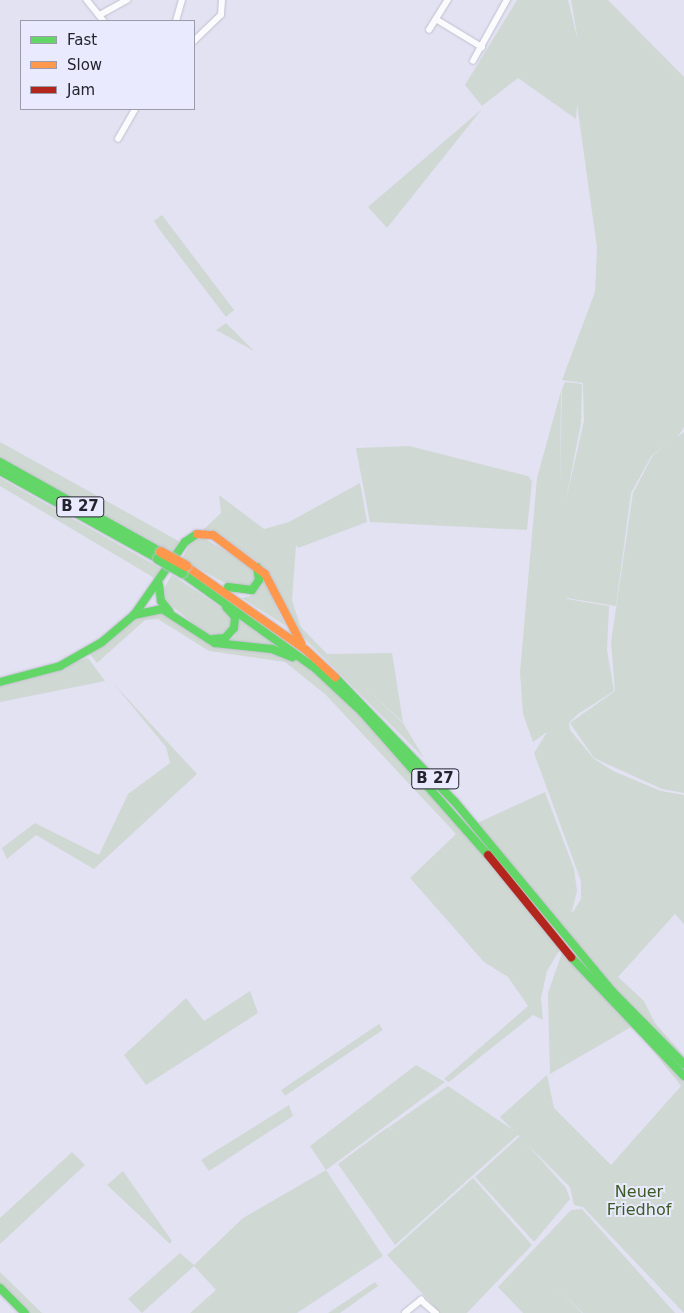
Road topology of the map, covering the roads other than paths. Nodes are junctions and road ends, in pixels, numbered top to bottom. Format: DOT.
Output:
graph roads {
  1 [pos="88,0"];
  2 [pos="127,0"];
  3 [pos="182,0"];
  4 [pos="222,0"];
  5 [pos="448,0"];
  6 [pos="507,0"];
  7 [pos="100,15"];
  8 [pos="436,19"];
  9 [pos="103,20"];
  10 [pos="176,20"];
  11 [pos="429,30"];
  12 [pos="195,40"];
  13 [pos="482,47"];
  14 [pos="473,61"];
  15 [pos="134,110"];
  16 [pos="118,138"];
  17 [pos="0,462"];
  18 [pos="0,471"];
  19 [pos="159,555"];
  20 [pos="257,567"];
  21 [pos="159,585"];
  22 [pos="213,587"];
  23 [pos="169,611"];
  24 [pos="134,615"];
  25 [pos="207,638"];
  26 [pos="306,650"];
  27 [pos="316,670"];
  28 [pos="0,682"];
  29 [pos="549,924"];
  30 [pos="579,960"];
  31 [pos="684,1064"];
  32 [pos="684,1076"];
  33 [pos="0,1288"];
  34 [pos="25,1313"];
  35 [pos="405,1313"];
  36 [pos="436,1313"];
  1 -- 7 [label="street"];
  2 -- 7 [label="street"];
  3 -- 10 [label="street"];
  4 -- 12 [label="street"];
  5 -- 8 [label="street"];
  6 -- 13 [label="street"];
  7 -- 9 [label="street"];
  8 -- 11 [label="street"];
  8 -- 13 [label="street"];
  13 -- 14 [label="street"];
  15 -- 16 [label="street"];
  17 -- 19 [label="main road, B 27"];
  18 -- 19 [label="main road, B 27"];
  19 -- 22 [label="main road, B 27, bridge"];
  20 -- 21 [label="main road, B 27"];
  20 -- 22 [label="main road, B 27"];
  20 -- 26 [label="main road, B 27"];
  21 -- 23 [label="main road"];
  21 -- 24 [label="main road"];
  22 -- 25 [label="main road, B 27"];
  22 -- 26 [label="main road, B 27"];
  22 -- 27 [label="main road, B 27"];
  23 -- 24 [label="main road"];
  23 -- 25 [label="main road, B 27"];
  24 -- 28 [label="main road"];
  25 -- 27 [label="main road, B 27"];
  26 -- 29 [label="main road, B 27"];
  27 -- 29 [label="main road, B 27"];
  29 -- 30 [label="main road, B 27"];
  30 -- 31 [label="main road, B 27"];
  30 -- 32 [label="main road, B 27"];
  33 -- 34 [label="main road"];
  35 -- 36 [label="street"];
}
